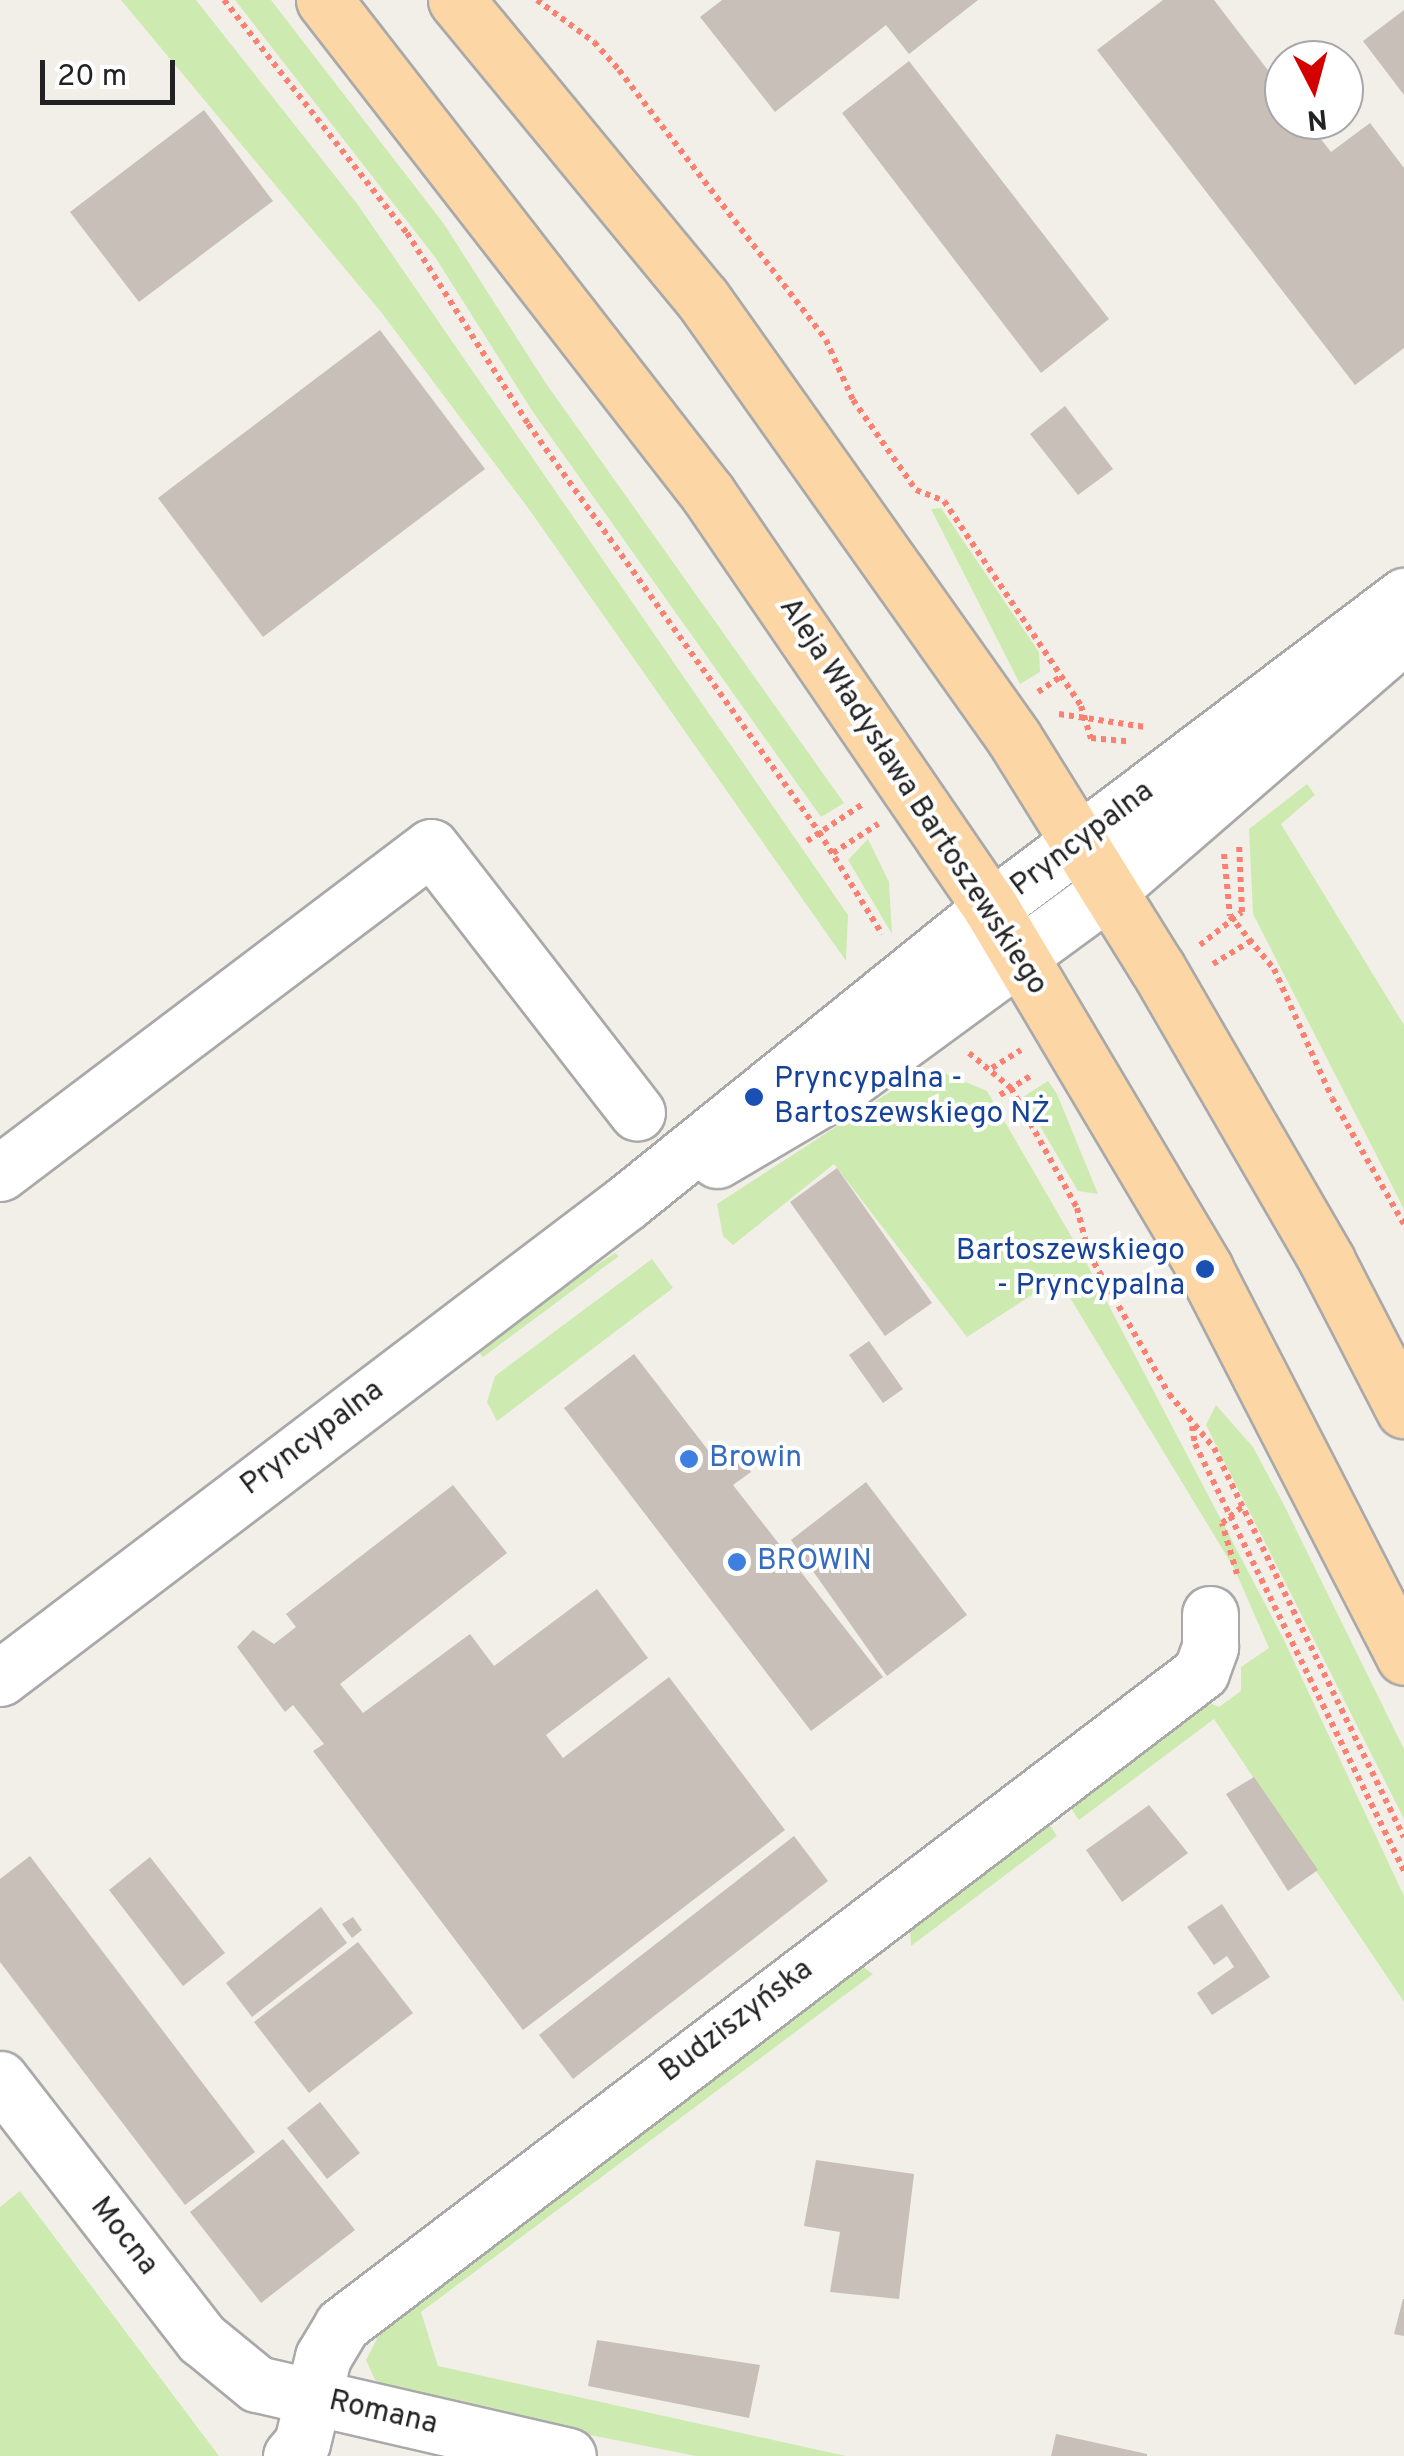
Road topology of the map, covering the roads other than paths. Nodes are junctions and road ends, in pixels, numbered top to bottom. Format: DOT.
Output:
graph roads {
  1 [pos="324,0"];
  2 [pos="456,0"];
  3 [pos="1404,596"];
  4 [pos="1404,636"];
  5 [pos="1079,844"];
  6 [pos="1107,892"];
  7 [pos="991,908"];
  8 [pos="1018,954"];
  9 [pos="927,994"];
  10 [pos="637,1114"];
  11 [pos="0,1173"];
  12 [pos="1404,1410"];
  13 [pos="1210,1614"];
  14 [pos="1404,1656"];
  15 [pos="0,1678"];
  16 [pos="0,2079"];
  17 [pos="257,2384"];
  18 [pos="310,2397"];
  19 [pos="291,2456"];
  20 [pos="568,2456"];
  1 -- 7 [label="main road, Aleja Władysława Bartoszewskiego"];
  2 -- 5 [label="main road"];
  3 -- 5 [label="street, Pryncypalna"];
  4 -- 6 [label="street, Pryncypalna"];
  5 -- 6 [label="main road"];
  5 -- 7 [label="street, Pryncypalna"];
  6 -- 8 [label="street, Pryncypalna"];
  6 -- 12 [label="main road"];
  7 -- 8 [label="main road, Aleja Władysława Bartoszewskiego"];
  7 -- 9 [label="street, Pryncypalna"];
  8 -- 9 [label="street, Pryncypalna"];
  8 -- 14 [label="main road, Aleja Władysława Bartoszewskiego"];
  9 -- 15 [label="street, Pryncypalna"];
  10 -- 11 [label="street"];
  13 -- 18 [label="street, Budziszyńska"];
  16 -- 17 [label="street, Mocna"];
  17 -- 18 [label="street, Romana"];
  18 -- 19 [label="street, Budziszyńska"];
  18 -- 20 [label="street, Romana"];
}
